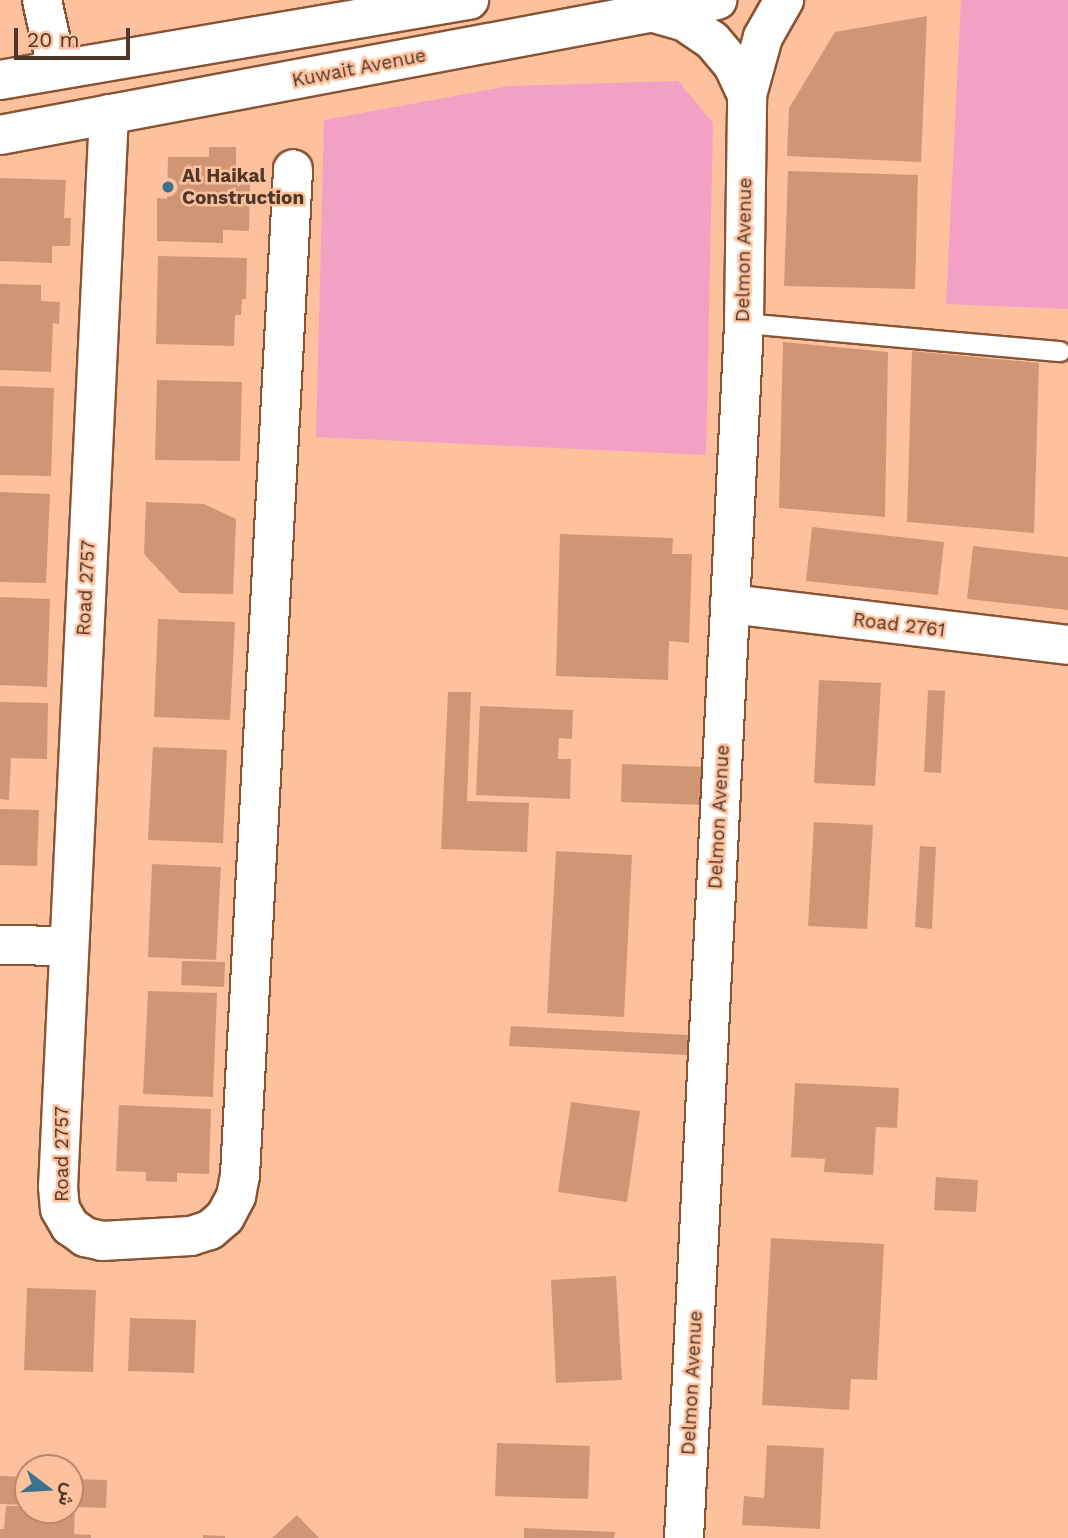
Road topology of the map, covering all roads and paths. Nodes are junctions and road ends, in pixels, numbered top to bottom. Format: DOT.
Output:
graph roads {
  1 [pos="43,0"];
  2 [pos="468,0"];
  3 [pos="718,0"];
  4 [pos="784,0"];
  5 [pos="654,13"];
  6 [pos="57,69"];
  7 [pos="0,80"];
  8 [pos="747,95"];
  9 [pos="108,114"];
  10 [pos="0,135"];
  11 [pos="293,169"];
  12 [pos="744,323"];
  13 [pos="1060,351"];
  14 [pos="730,604"];
  15 [pos="1068,645"];
  16 [pos="0,945"];
  17 [pos="69,946"];
  18 [pos="684,1538"];
  1 -- 6 [label="street"];
  2 -- 6 [label="street"];
  3 -- 5 [label="street, Kuwait Avenue"];
  4 -- 8 [label="street, Delmon Avenue"];
  5 -- 8 [label="street, Delmon Avenue"];
  5 -- 9 [label="street, Kuwait Avenue"];
  6 -- 7 [label="street"];
  8 -- 12 [label="street, Delmon Avenue"];
  9 -- 10 [label="street, Kuwait Avenue"];
  9 -- 17 [label="street, Road 2757"];
  11 -- 17 [label="street, Road 2757"];
  12 -- 13 [label="lane"];
  12 -- 14 [label="street, Delmon Avenue"];
  14 -- 15 [label="street, Road 2761"];
  14 -- 18 [label="street, Delmon Avenue"];
  16 -- 17 [label="street"];
}
